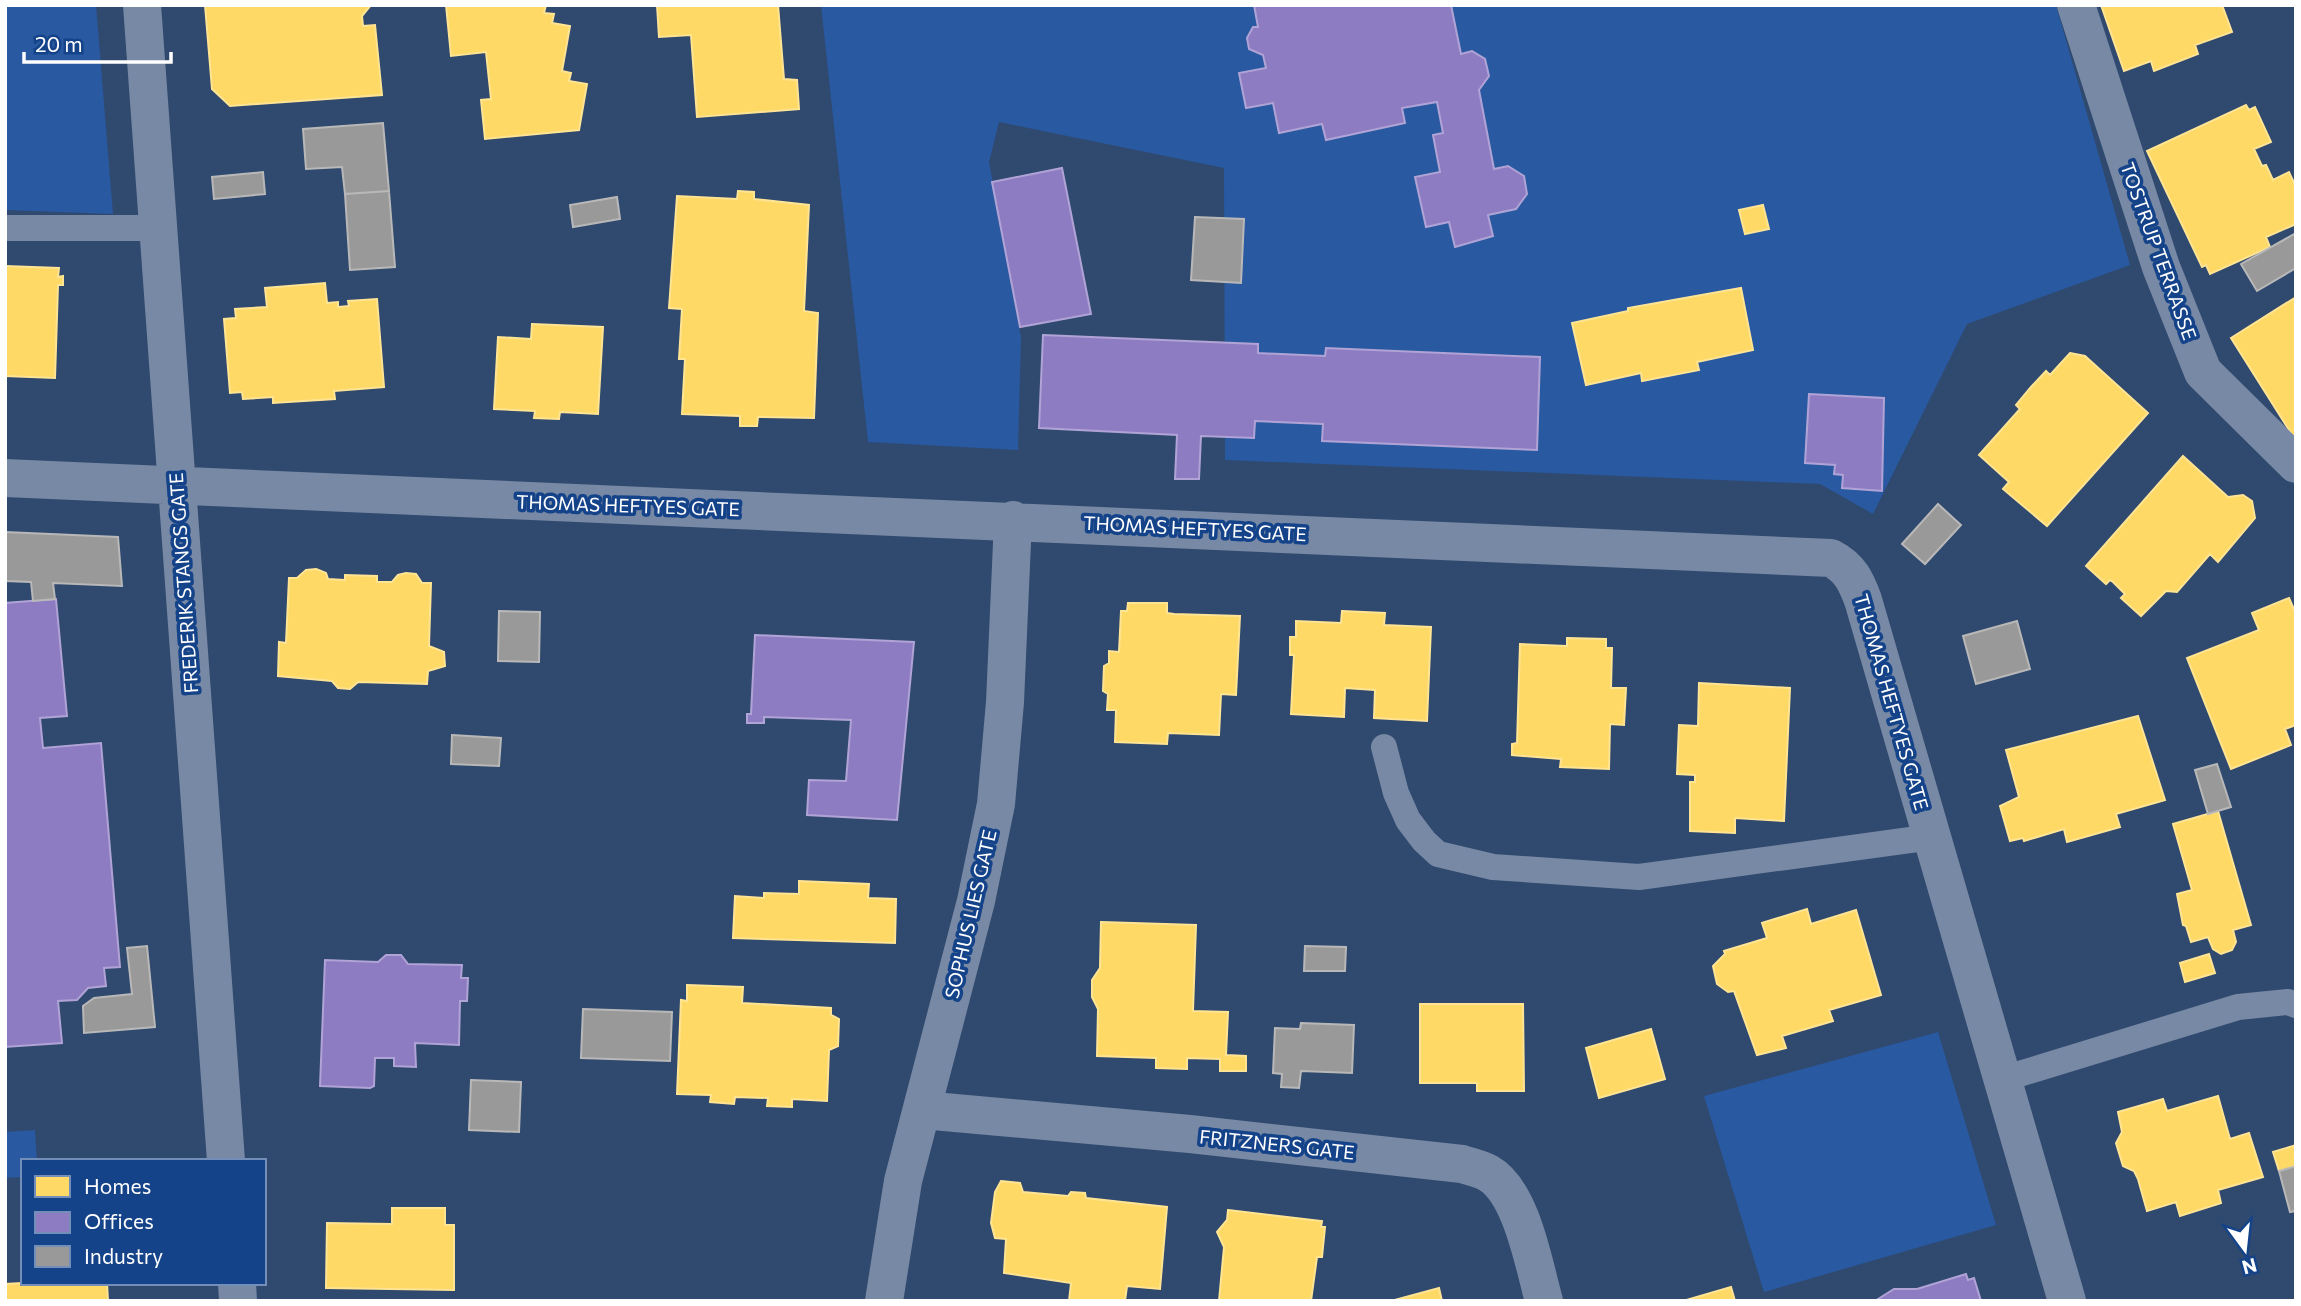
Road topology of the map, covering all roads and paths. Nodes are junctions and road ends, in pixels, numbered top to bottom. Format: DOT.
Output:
graph roads {
  1 [pos="142,5"];
  2 [pos="2076,5"];
  3 [pos="5,228"];
  4 [pos="158,228"];
  5 [pos="2296,464"];
  6 [pos="5,478"];
  7 [pos="176,488"];
  8 [pos="1013,520"];
  9 [pos="1384,747"];
  10 [pos="1932,837"];
  11 [pos="2296,1005"];
  12 [pos="2003,1079"];
  13 [pos="922,1111"];
  14 [pos="226,1159"];
  15 [pos="884,1301"];
  16 [pos="1544,1301"];
  17 [pos="2067,1301"];
  1 -- 4 [label="street, FREDERIK STANGS GATE"];
  2 -- 5 [label="street, TOSTRUP TERRASSE"];
  3 -- 4 [label="lane"];
  4 -- 7 [label="street, FREDERIK STANGS GATE"];
  6 -- 7 [label="street, THOMAS HEFTYES GATE"];
  7 -- 8 [label="street, THOMAS HEFTYES GATE"];
  7 -- 14 [label="street, FREDERIK STANGS GATE"];
  8 -- 10 [label="street, THOMAS HEFTYES GATE"];
  8 -- 13 [label="street, SOPHUS LIES GATE"];
  9 -- 10 [label="lane"];
  10 -- 12 [label="street, THOMAS HEFTYES GATE"];
  11 -- 12 [label="lane"];
  12 -- 17 [label="street, THOMAS HEFTYES GATE"];
  13 -- 15 [label="street, SOPHUS LIES GATE"];
  13 -- 16 [label="street, FRITZNERS GATE"];
}
